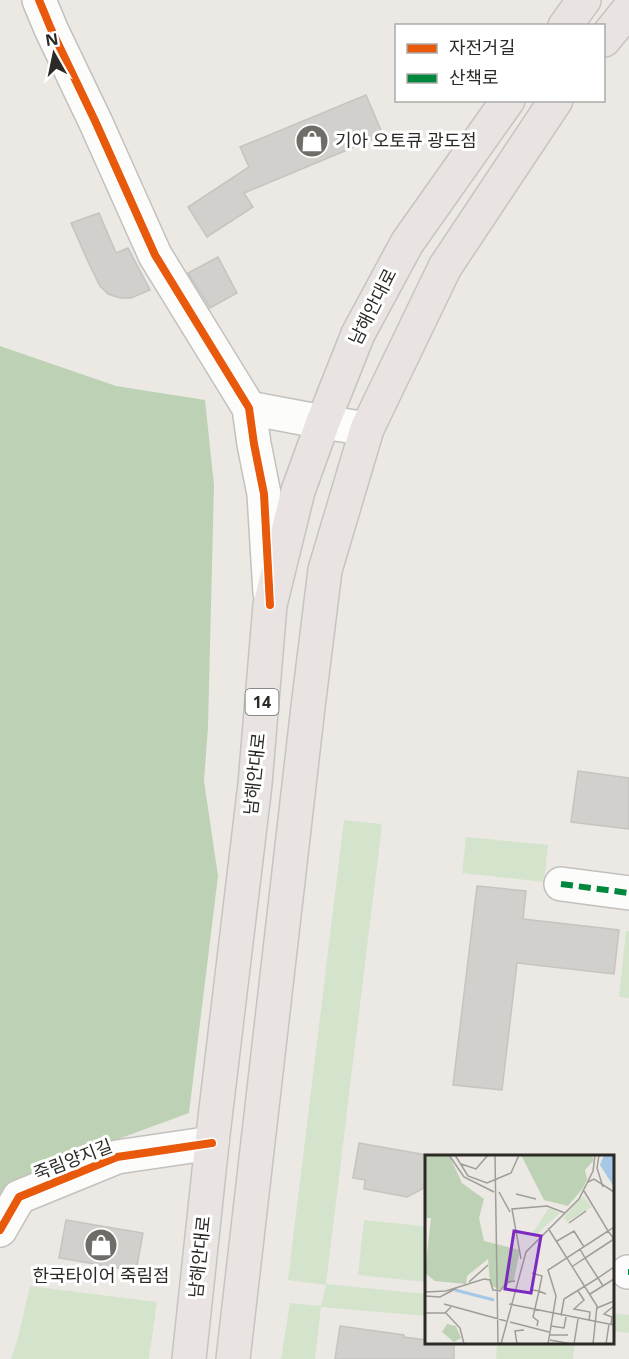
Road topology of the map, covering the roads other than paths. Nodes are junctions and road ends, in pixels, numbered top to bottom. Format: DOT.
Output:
graph roads {
  1 [pos="39,0"];
  2 [pos="584,0"];
  3 [pos="629,9"];
  4 [pos="566,24"];
  5 [pos="605,37"];
  6 [pos="507,102"];
  7 [pos="555,102"];
  8 [pos="249,408"];
  9 [pos="323,422"];
  10 [pos="367,429"];
  11 [pos="270,605"];
  12 [pos="561,884"];
  13 [pos="629,893"];
  14 [pos="212,1143"];
  15 [pos="0,1230"];
  16 [pos="189,1359"];
  17 [pos="233,1359"];
  1 -- 8 [label="street"];
  2 -- 4 [label="main road"];
  3 -- 5 [label="main road"];
  6 -- 9 [label="main road, 남해안대로 / 14"];
  7 -- 10 [label="main road"];
  8 -- 9 [label="street"];
  8 -- 11 [label="street"];
  9 -- 10 [label="street"];
  9 -- 11 [label="main road, 남해안대로 / 14"];
  10 -- 17 [label="main road"];
  11 -- 14 [label="main road, 남해안대로 / 14"];
  12 -- 13 [label="street"];
  14 -- 15 [label="street, 죽림양지길"];
  14 -- 16 [label="main road, 남해안대로 / 14"];
}
